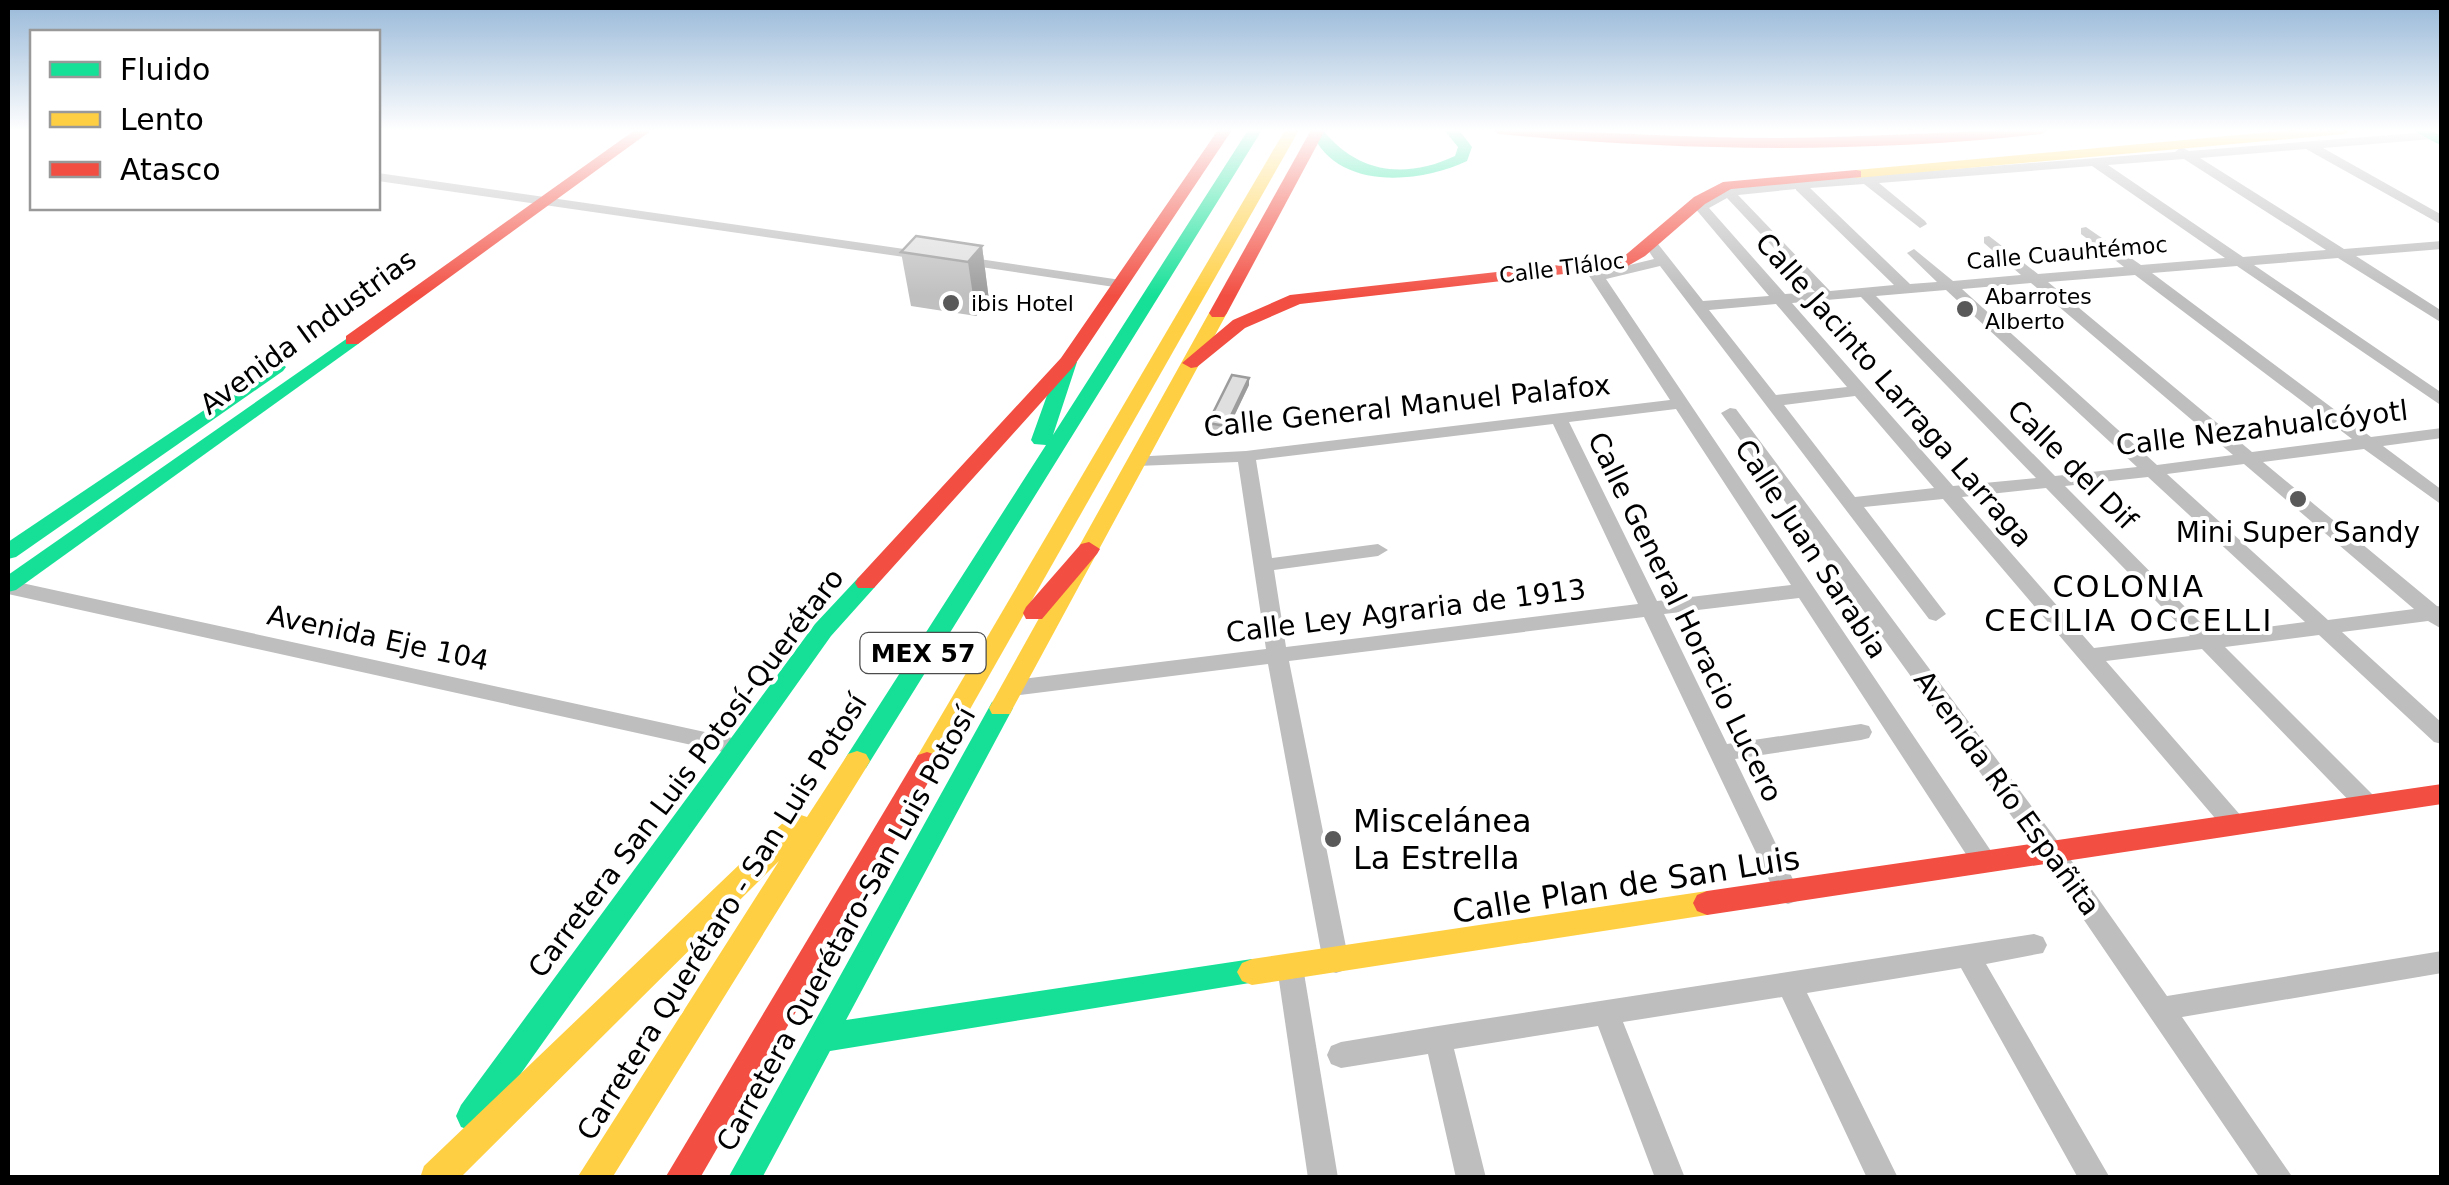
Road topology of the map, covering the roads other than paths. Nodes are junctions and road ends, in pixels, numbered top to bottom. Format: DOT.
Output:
graph roads {
  1 [pos="436,185"];
  2 [pos="550,185"];
  3 [pos="554,185"];
  4 [pos="1187,185"];
  5 [pos="1204,185"];
  6 [pos="1220,185"];
  7 [pos="1260,185"];
  8 [pos="1288,185"];
  9 [pos="1742,185"];
  10 [pos="1820,185"];
  11 [pos="1874,185"];
  12 [pos="2129,185"];
  13 [pos="2235,185"];
  14 [pos="2378,185"];
  15 [pos="1801,187"];
  16 [pos="1722,190"];
  17 [pos="532,199"];
  18 [pos="2442,222"];
  19 [pos="1920,224"];
  20 [pos="2086,231"];
  21 [pos="1989,240"];
  22 [pos="2442,245"];
  23 [pos="2340,253"];
  24 [pos="1658,254"];
  25 [pos="1914,254"];
  26 [pos="2241,261"];
  27 [pos="2138,270"];
  28 [pos="1595,273"];
  29 [pos="2034,278"];
  30 [pos="1121,284"];
  31 [pos="1948,285"];
  32 [pos="1906,289"];
  33 [pos="1864,292"];
  34 [pos="1826,296"];
  35 [pos="1779,299"];
  36 [pos="1697,306"];
  37 [pos="2442,318"];
  38 [pos="1068,362"];
  39 [pos="1191,363"];
  40 [pos="1859,391"];
  41 [pos="1771,401"];
  42 [pos="2442,401"];
  43 [pos="1683,403"];
  44 [pos="1730,413"];
  45 [pos="1559,418"];
  46 [pos="1048,420"];
  47 [pos="2442,433"];
  48 [pos="2367,443"];
  49 [pos="1246,456"];
  50 [pos="2248,459"];
  51 [pos="1137,461"];
  52 [pos="2151,471"];
  53 [pos="2050,481"];
  54 [pos="1024,491"];
  55 [pos="1947,492"];
  56 [pos="2442,499"];
  57 [pos="1850,503"];
  58 [pos="1089,549"];
  59 [pos="1378,550"];
  60 [pos="8,552"];
  61 [pos="1263,565"];
  62 [pos="8,586"];
  63 [pos="1806,590"];
  64 [pos="1651,609"];
  65 [pos="1936,614"];
  66 [pos="2438,616"];
  67 [pos="2322,627"];
  68 [pos="2208,642"];
  69 [pos="1277,655"];
  70 [pos="2089,656"];
  71 [pos="974,683"];
  72 [pos="1013,688"];
  73 [pos="1861,732"];
  74 [pos="2442,736"];
  75 [pos="736,748"];
  76 [pos="1720,753"];
  77 [pos="843,781"];
  78 [pos="2442,794"];
  79 [pos="2368,805"];
  80 [pos="2234,824"];
  81 [pos="2042,851"];
  82 [pos="1990,860"];
  83 [pos="1788,894"];
  84 [pos="2034,945"];
  85 [pos="1966,956"];
  86 [pos="1336,962"];
  87 [pos="2442,962"];
  88 [pos="1290,967"];
  89 [pos="1789,984"];
  90 [pos="2160,1010"];
  91 [pos="1606,1013"];
  92 [pos="821,1038"];
  93 [pos="1438,1038"];
  94 [pos="1342,1055"];
  95 [pos="428,1178"];
  96 [pos="436,1178"];
  97 [pos="593,1178"];
  98 [pos="681,1178"];
  99 [pos="744,1178"];
  100 [pos="1323,1178"];
  101 [pos="1472,1178"];
  102 [pos="1670,1178"];
  103 [pos="1883,1178"];
  104 [pos="2095,1178"];
  105 [pos="2278,1178"];
  1 -- 17 [label="street"];
  2 -- 17 [label="main road, Avenida Industrias"];
  3 -- 17 [label="main road, Avenida Industrias"];
  4 -- 30 [label="main road, Carretera San Luis Potosí-Querétaro"];
  5 -- 46 [label="main road"];
  6 -- 54 [label="main road, Carretera Querétaro - San Luis Potosí / MEX 57"];
  7 -- 71 [label="main road, MEX 57"];
  8 -- 39 [label="main road, Carretera Querétaro-San Luis Potosí"];
  9 -- 16 [label="main road, Calle Tláloc"];
  10 -- 15 [label="street, Calle Tláloc"];
  11 -- 19 [label="street"];
  12 -- 26 [label="street"];
  13 -- 23 [label="street"];
  14 -- 18 [label="street"];
  15 -- 16 [label="street, Calle Tláloc"];
  15 -- 32 [label="street"];
  16 -- 24 [label="main road, Calle Tláloc"];
  16 -- 34 [label="street"];
  16 -- 35 [label="street, Calle Jacinto Larraga Larraga"];
  17 -- 30 [label="street"];
  17 -- 60 [label="main road, Avenida Industrias"];
  17 -- 62 [label="main road, Avenida Industrias"];
  20 -- 27 [label="street"];
  21 -- 29 [label="street"];
  22 -- 23 [label="street, Calle Cuauhtémoc"];
  23 -- 26 [label="street, Calle Cuauhtémoc"];
  23 -- 37 [label="street"];
  24 -- 28 [label="main road, Calle Tláloc"];
  24 -- 36 [label="street"];
  25 -- 31 [label="street"];
  26 -- 27 [label="street, Calle Cuauhtémoc"];
  26 -- 42 [label="street"];
  27 -- 29 [label="street, Calle Cuauhtémoc"];
  27 -- 48 [label="street"];
  28 -- 39 [label="main road, Calle Tláloc"];
  28 -- 43 [label="street, Calle Juan Sarabia"];
  29 -- 31 [label="street, Calle Cuauhtémoc"];
  29 -- 50 [label="street"];
  30 -- 38 [label="main road, Carretera San Luis Potosí-Querétaro"];
  31 -- 32 [label="street, Calle Cuauhtémoc"];
  31 -- 52 [label="street"];
  32 -- 33 [label="street, Calle Cuauhtémoc"];
  33 -- 34 [label="street, Calle Cuauhtémoc"];
  33 -- 53 [label="street, Calle del Dif"];
  34 -- 35 [label="street, Calle Cuauhtémoc"];
  35 -- 36 [label="street, Calle Cuauhtémoc"];
  35 -- 40 [label="street, Calle Jacinto Larraga Larraga"];
  36 -- 41 [label="street"];
  38 -- 46 [label="main road"];
  38 -- 75 [label="main road, Carretera San Luis Potosí-Querétaro"];
  39 -- 51 [label="main road, Carretera Querétaro-San Luis Potosí"];
  40 -- 41 [label="street"];
  40 -- 55 [label="street, Calle Jacinto Larraga Larraga"];
  41 -- 57 [label="street"];
  43 -- 45 [label="street, Calle General Manuel Palafox"];
  43 -- 63 [label="street, Calle Juan Sarabia"];
  44 -- 81 [label="street, Avenida Río Españita"];
  45 -- 49 [label="street, Calle General Manuel Palafox"];
  45 -- 64 [label="street, Calle General Horacio Lucero"];
  46 -- 54 [label="main road"];
  47 -- 48 [label="street, Calle Nezahualcóyotl"];
  48 -- 50 [label="street, Calle Nezahualcóyotl"];
  48 -- 56 [label="street"];
  49 -- 51 [label="street, Calle General Manuel Palafox"];
  49 -- 61 [label="street"];
  50 -- 52 [label="street, Calle Nezahualcóyotl"];
  50 -- 66 [label="street"];
  51 -- 58 [label="main road, Carretera Querétaro-San Luis Potosí"];
  52 -- 53 [label="street, Calle Nezahualcóyotl"];
  52 -- 67 [label="street"];
  53 -- 55 [label="street, Calle Nezahualcóyotl"];
  53 -- 68 [label="street, Calle del Dif"];
  54 -- 77 [label="main road, Carretera Querétaro - San Luis Potosí / MEX 57"];
  55 -- 57 [label="street, Calle Nezahualcóyotl"];
  55 -- 70 [label="street, Calle Jacinto Larraga Larraga"];
  57 -- 65 [label="street"];
  58 -- 71 [label="main road"];
  58 -- 72 [label="main road, Carretera Querétaro-San Luis Potosí"];
  59 -- 61 [label="street"];
  61 -- 69 [label="street"];
  62 -- 75 [label="street, Avenida Eje 104"];
  63 -- 64 [label="street, Calle Ley Agraria de 1913"];
  63 -- 82 [label="street, Calle Juan Sarabia"];
  64 -- 69 [label="street, Calle Ley Agraria de 1913"];
  64 -- 76 [label="street, Calle General Horacio Lucero"];
  66 -- 67 [label="street"];
  67 -- 68 [label="street"];
  67 -- 74 [label="street"];
  68 -- 70 [label="street"];
  68 -- 79 [label="street, Calle del Dif"];
  69 -- 72 [label="street, Calle Ley Agraria de 1913"];
  69 -- 86 [label="street"];
  70 -- 80 [label="street, Calle Jacinto Larraga Larraga"];
  71 -- 98 [label="main road, MEX 57"];
  72 -- 92 [label="main road, Carretera Querétaro-San Luis Potosí"];
  73 -- 76 [label="street"];
  75 -- 95 [label="main road, Carretera San Luis Potosí-Querétaro"];
  76 -- 83 [label="street, Calle General Horacio Lucero"];
  77 -- 96 [label="main road"];
  77 -- 97 [label="main road, Carretera Querétaro - San Luis Potosí / MEX 57"];
  78 -- 79 [label="main road, Calle Plan de San Luis"];
  79 -- 80 [label="main road, Calle Plan de San Luis"];
  80 -- 81 [label="main road, Calle Plan de San Luis"];
  81 -- 82 [label="main road, Calle Plan de San Luis"];
  81 -- 90 [label="street, Avenida Río Españita"];
  82 -- 83 [label="main road, Calle Plan de San Luis"];
  83 -- 86 [label="main road, Calle Plan de San Luis"];
  84 -- 85 [label="street"];
  85 -- 89 [label="street"];
  85 -- 104 [label="street"];
  86 -- 88 [label="main road, Calle Plan de San Luis"];
  87 -- 90 [label="street"];
  88 -- 92 [label="main road, Calle Plan de San Luis"];
  88 -- 100 [label="street"];
  89 -- 91 [label="street"];
  89 -- 103 [label="street"];
  90 -- 105 [label="street, Avenida Río Españita"];
  91 -- 93 [label="street"];
  91 -- 102 [label="street"];
  92 -- 99 [label="main road, Carretera Querétaro-San Luis Potosí"];
  93 -- 94 [label="street"];
  93 -- 101 [label="street"];
}
